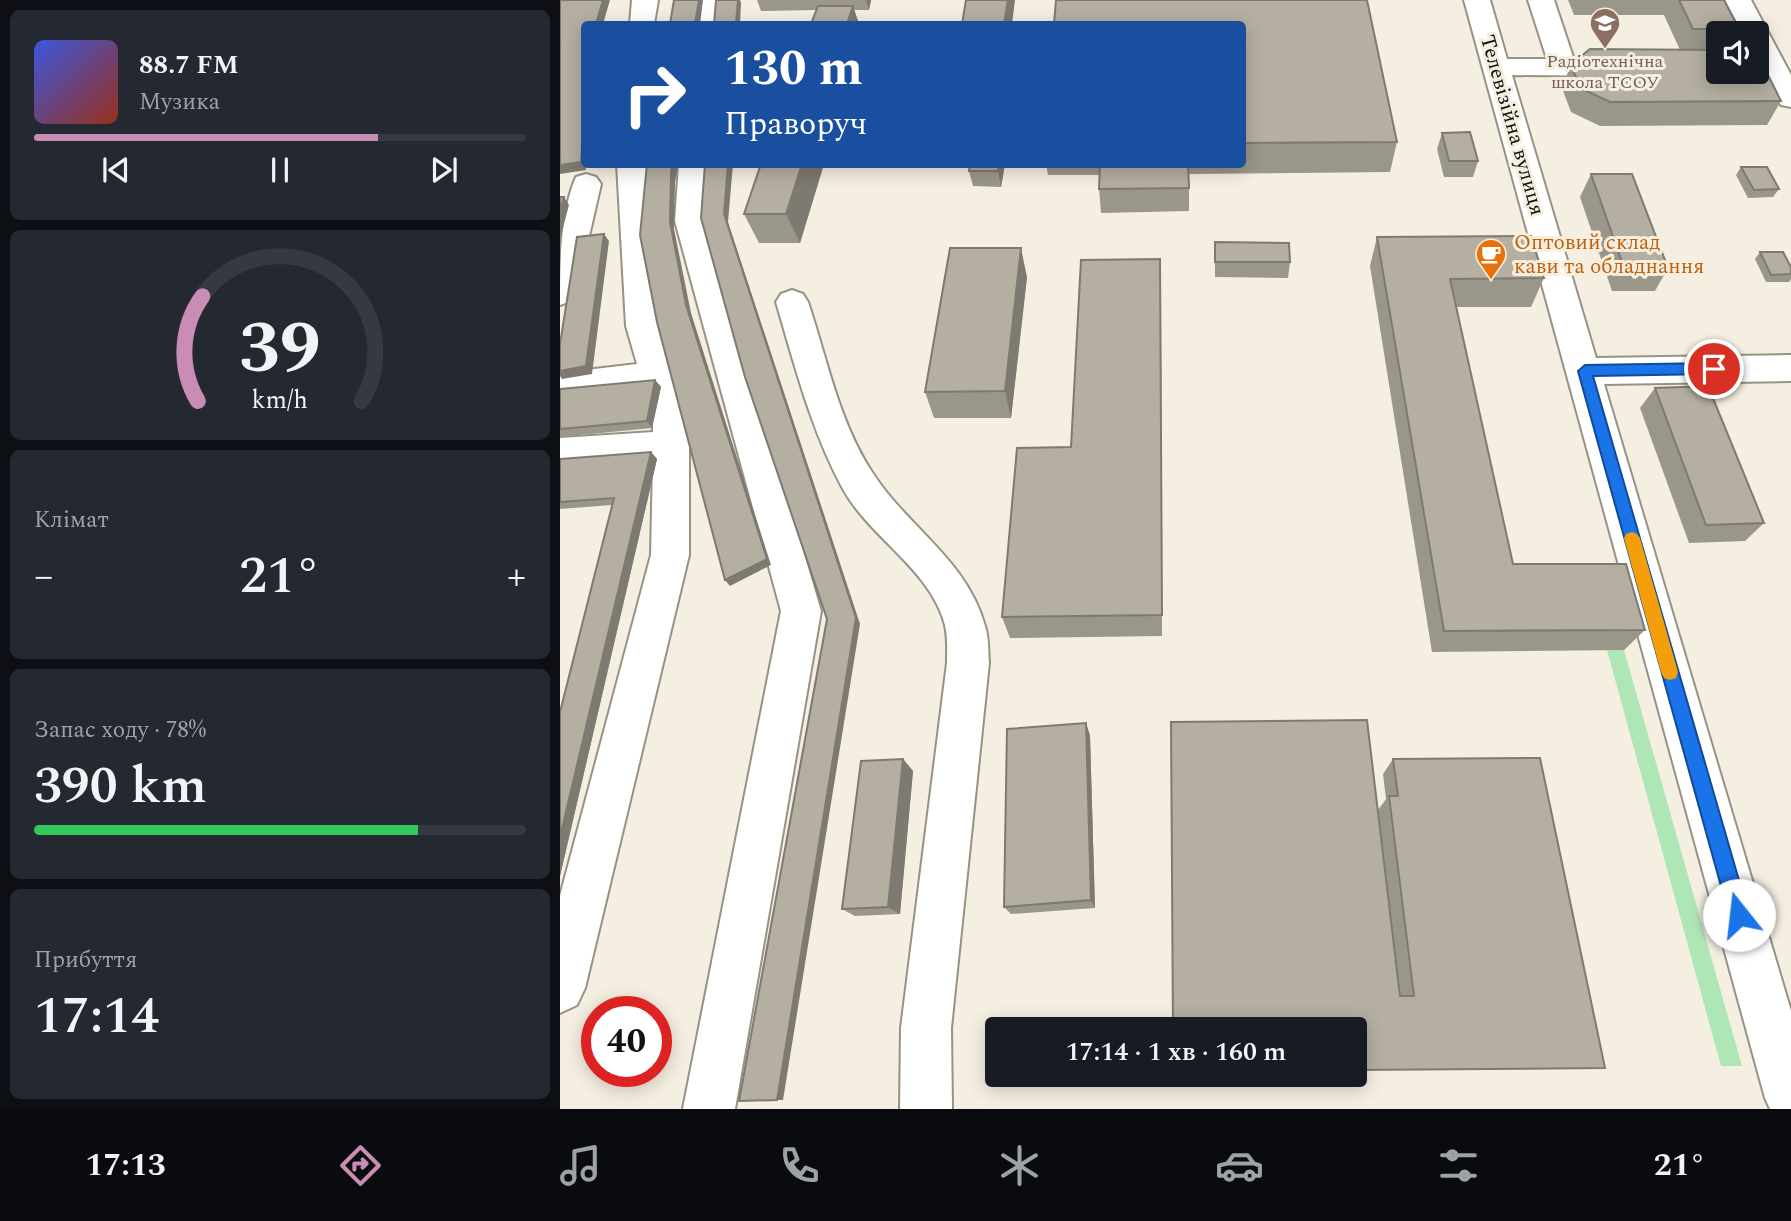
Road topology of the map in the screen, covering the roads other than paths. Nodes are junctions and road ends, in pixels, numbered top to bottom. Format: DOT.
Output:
graph roads {
  1 [pos="645,0"];
  2 [pos="714,0"];
  3 [pos="1477,0"];
  4 [pos="1541,0"];
  5 [pos="1738,0"];
  6 [pos="642,21"];
  7 [pos="711,21"];
  8 [pos="1749,21"];
  9 [pos="1497,67"];
  10 [pos="1563,67"];
  11 [pos="1706,69"];
  12 [pos="1769,73"];
  13 [pos="1791,99"];
  14 [pos="694,168"];
  15 [pos="630,172"];
  16 [pos="573,186"];
  17 [pos="560,293"];
  18 [pos="793,302"];
  19 [pos="1791,368"];
  20 [pos="1585,371"];
  21 [pos="657,374"];
  22 [pos="560,386"];
  23 [pos="671,445"];
  24 [pos="560,453"];
  25 [pos="560,988"];
  26 [pos="1791,1098"];
  27 [pos="709,1109"];
  28 [pos="926,1109"];
  1 -- 6 [label="street"];
  2 -- 7 [label="street"];
  3 -- 9 [label="street, Телевізійна вулиця"];
  4 -- 10 [label="street"];
  5 -- 8 [label="street"];
  9 -- 10 [label="street"];
  9 -- 20 [label="street, Телевізійна вулиця"];
  10 -- 11 [label="street"];
  12 -- 13 [label="street"];
  14 -- 27 [label="street"];
  15 -- 16 [label="street"];
  15 -- 21 [label="street"];
  16 -- 17 [label="street"];
  18 -- 28 [label="street"];
  19 -- 20 [label="street"];
  20 -- 26 [label="street, Телевізійна вулиця"];
  21 -- 22 [label="street"];
  21 -- 23 [label="street"];
  23 -- 24 [label="street"];
  23 -- 25 [label="street"];
}
